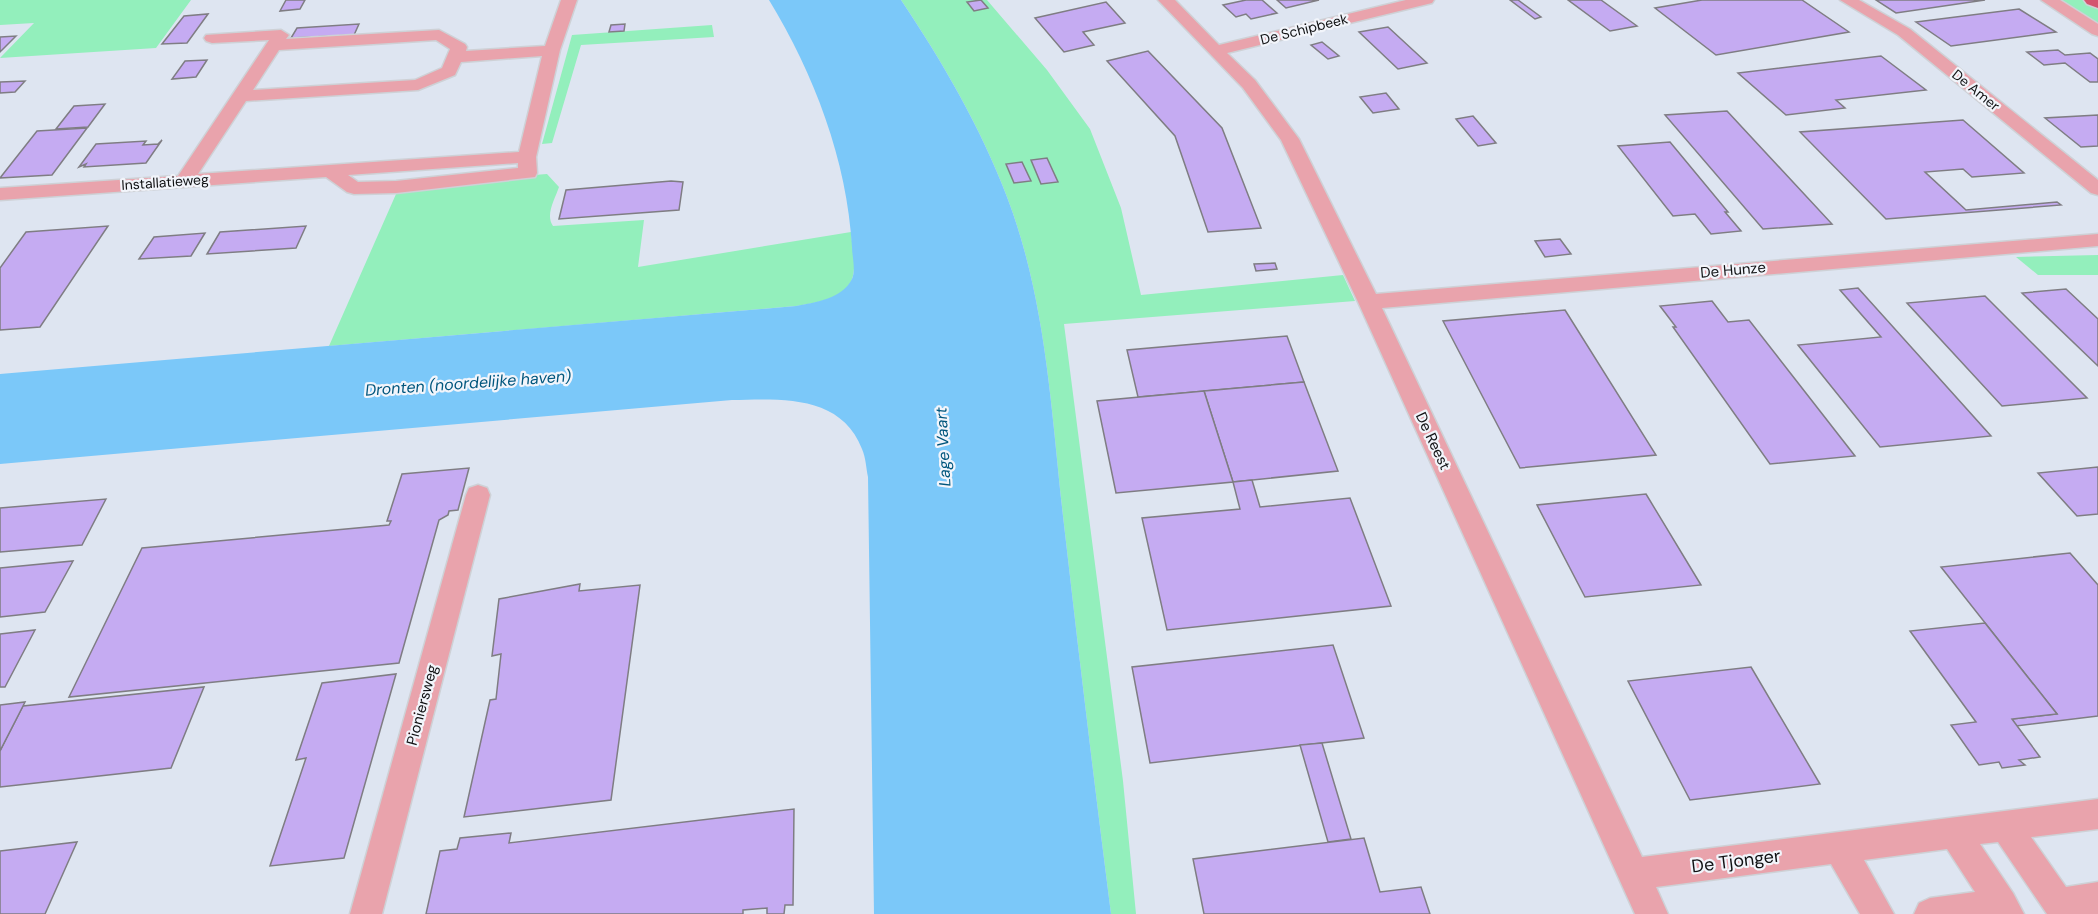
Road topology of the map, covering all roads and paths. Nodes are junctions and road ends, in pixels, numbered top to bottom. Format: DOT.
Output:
graph roads {
  1 [pos="569,0"];
  2 [pos="1166,0"];
  3 [pos="1426,0"];
  4 [pos="1848,0"];
  5 [pos="2049,0"];
  6 [pos="2094,0"];
  7 [pos="2098,2"];
  8 [pos="2098,31"];
  9 [pos="212,38"];
  10 [pos="276,45"];
  11 [pos="552,50"];
  12 [pos="1218,50"];
  13 [pos="455,57"];
  14 [pos="239,96"];
  15 [pos="184,180"];
  16 [pos="2098,189"];
  17 [pos="0,194"];
  18 [pos="2098,240"];
  19 [pos="1369,302"];
  20 [pos="478,495"];
  21 [pos="2098,814"];
  22 [pos="2005,826"];
  23 [pos="1955,833"];
  24 [pos="1839,848"];
  25 [pos="1634,874"];
  26 [pos="2098,898"];
  27 [pos="2005,909"];
  28 [pos="2062,909"];
  29 [pos="366,914"];
  30 [pos="1652,914"];
  31 [pos="1878,914"];
  32 [pos="1930,914"];
  1 -- 11 [label="street, Installatieweg"];
  2 -- 12 [label="street, De Reest"];
  3 -- 12 [label="street, De Schipbeek"];
  4 -- 16 [label="street, De Amer"];
  5 -- 8 [label="street"];
  6 -- 7 [label="main road"];
  9 -- 10 [label="street"];
  10 -- 13 [label="street"];
  10 -- 14 [label="street"];
  11 -- 13 [label="street"];
  11 -- 15 [label="street, Installatieweg"];
  12 -- 19 [label="street, De Reest"];
  13 -- 14 [label="street"];
  14 -- 15 [label="street"];
  15 -- 17 [label="street, Installatieweg"];
  18 -- 19 [label="street, De Hunze"];
  19 -- 25 [label="street, De Reest"];
  20 -- 29 [label="street, Pioniersweg"];
  21 -- 22 [label="street, De Tjonger"];
  22 -- 23 [label="street, De Tjonger"];
  22 -- 28 [label="street"];
  23 -- 24 [label="street, De Tjonger"];
  23 -- 27 [label="street"];
  24 -- 25 [label="street, De Tjonger"];
  24 -- 31 [label="street"];
  25 -- 30 [label="street, De Reest"];
  26 -- 28 [label="street"];
  27 -- 32 [label="street"];
}
